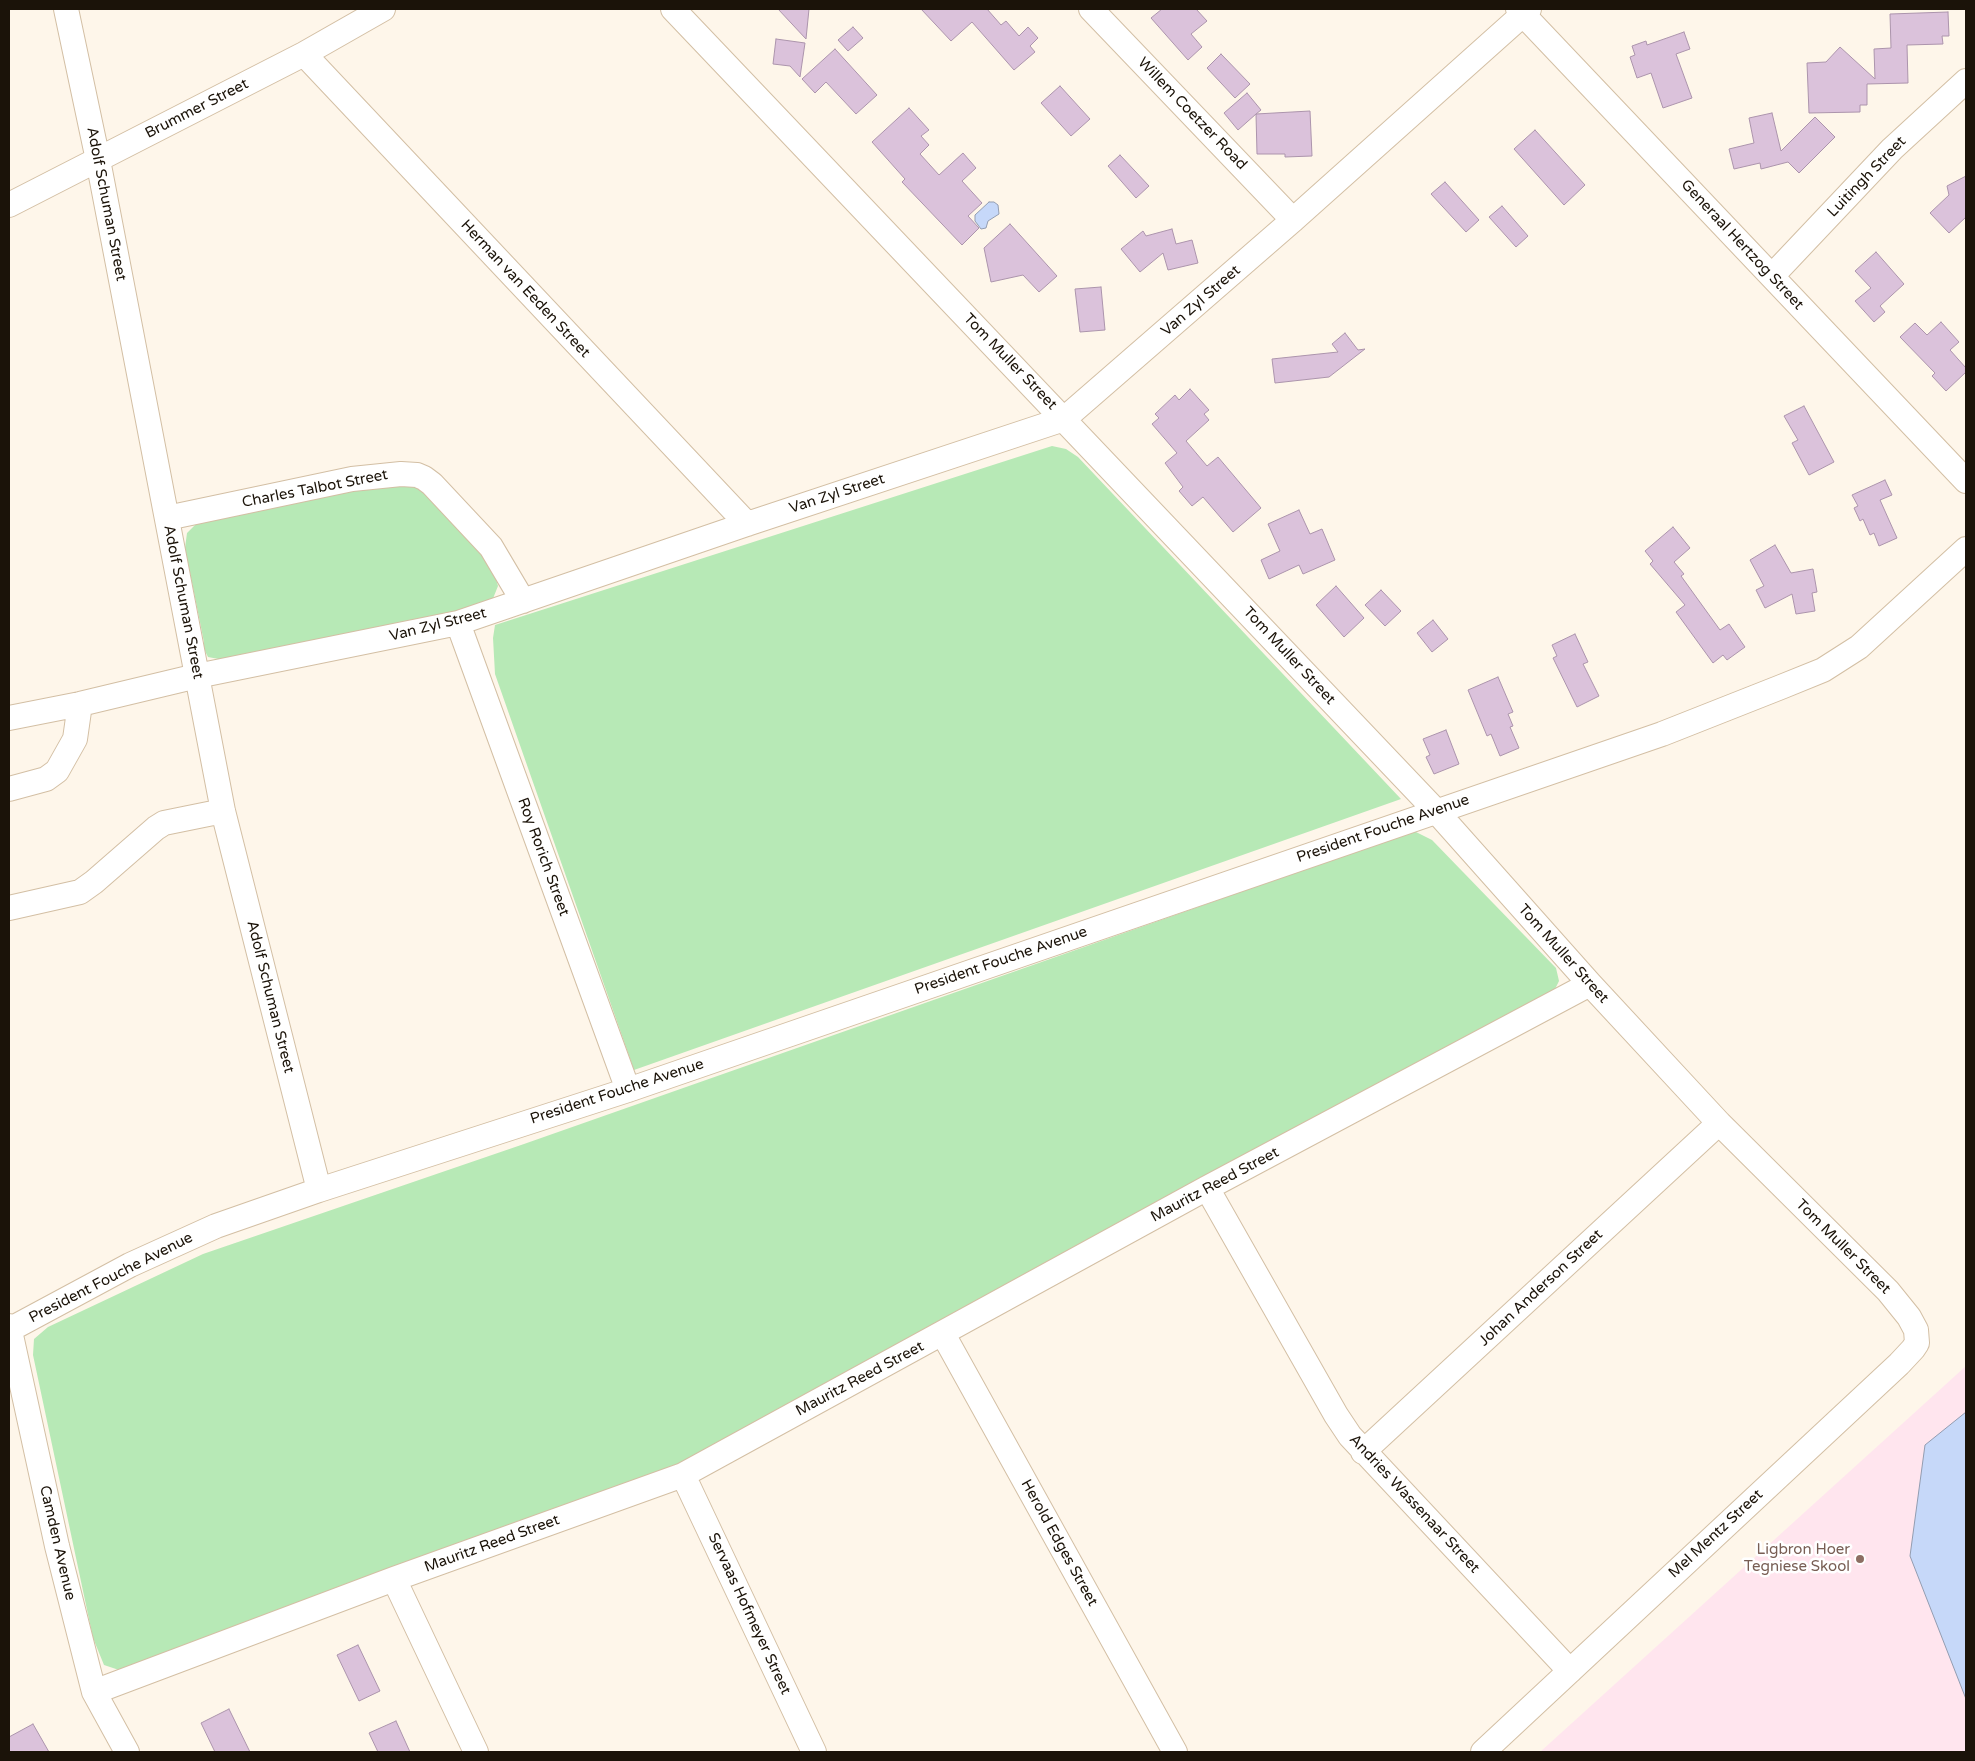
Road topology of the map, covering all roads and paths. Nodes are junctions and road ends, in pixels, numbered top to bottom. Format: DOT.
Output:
graph roads {
  1 [pos="66,9"];
  2 [pos="383,9"];
  3 [pos="673,9"];
  4 [pos="1091,9"];
  5 [pos="1523,10"];
  6 [pos="304,54"];
  7 [pos="1966,81"];
  8 [pos="98,160"];
  9 [pos="9,205"];
  10 [pos="1293,220"];
  11 [pos="1772,276"];
  12 [pos="1064,419"];
  13 [pos="1966,481"];
  14 [pos="167,518"];
  15 [pos="747,524"];
  16 [pos="1966,550"];
  17 [pos="523,601"];
  18 [pos="458,623"];
  19 [pos="197,676"];
  20 [pos="80,704"];
  21 [pos="9,718"];
  22 [pos="9,789"];
  23 [pos="223,811"];
  24 [pos="1436,811"];
  25 [pos="9,908"];
  26 [pos="1590,984"];
  27 [pos="628,1090"];
  28 [pos="1719,1123"];
  29 [pos="1207,1188"];
  30 [pos="319,1190"];
  31 [pos="1901,1307"];
  32 [pos="9,1326"];
  33 [pos="9,1330"];
  34 [pos="943,1334"];
  35 [pos="1364,1452"];
  36 [pos="683,1475"];
  37 [pos="394,1579"];
  38 [pos="1570,1671"];
  39 [pos="94,1692"];
  40 [pos="126,1752"];
  41 [pos="476,1752"];
  42 [pos="814,1752"];
  43 [pos="1175,1752"];
  44 [pos="1483,1752"];
  1 -- 8 [label="street, Adolf Schuman Street"];
  2 -- 6 [label="street, Brummer Street"];
  3 -- 12 [label="street, Tom Muller Street"];
  4 -- 10 [label="street, Willem Coetzer Road"];
  5 -- 10 [label="street, Van Zyl Street"];
  5 -- 11 [label="street, Generaal Hertzog Street"];
  6 -- 8 [label="street, Brummer Street"];
  6 -- 15 [label="street, Herman van Eeden Street"];
  7 -- 11 [label="street, Luitingh Street"];
  8 -- 9 [label="street, Brummer Street"];
  8 -- 14 [label="street, Adolf Schuman Street"];
  10 -- 12 [label="street, Van Zyl Street"];
  11 -- 13 [label="street, Generaal Hertzog Street"];
  12 -- 15 [label="street, Van Zyl Street"];
  12 -- 24 [label="street, Tom Muller Street"];
  14 -- 17 [label="street, Charles Talbot Street"];
  14 -- 19 [label="street, Adolf Schuman Street"];
  15 -- 17 [label="street, Van Zyl Street"];
  16 -- 24 [label="street, President Fouche Avenue"];
  17 -- 18 [label="street, Van Zyl Street"];
  18 -- 19 [label="street, Van Zyl Street"];
  18 -- 27 [label="street, Roy Rorich Street"];
  19 -- 20 [label="street, Van Zyl Street"];
  19 -- 23 [label="street, Adolf Schuman Street"];
  20 -- 21 [label="street, Van Zyl Street"];
  20 -- 22 [label="street"];
  23 -- 25 [label="street"];
  23 -- 30 [label="street, Adolf Schuman Street"];
  24 -- 26 [label="street, Tom Muller Street"];
  24 -- 27 [label="street, President Fouche Avenue"];
  26 -- 28 [label="street, Tom Muller Street"];
  26 -- 29 [label="street, Mauritz Reed Street"];
  27 -- 30 [label="street, President Fouche Avenue"];
  28 -- 31 [label="street, Tom Muller Street"];
  28 -- 35 [label="street, Johan Anderson Street"];
  29 -- 34 [label="street, Mauritz Reed Street"];
  29 -- 35 [label="street, Andries Wassenaar Street"];
  30 -- 33 [label="street, President Fouche Avenue"];
  31 -- 38 [label="street, Mel Mentz Street"];
  32 -- 33 [label="street, Camden Avenue"];
  33 -- 39 [label="street, Camden Avenue"];
  34 -- 36 [label="street, Mauritz Reed Street"];
  34 -- 43 [label="street, Herold Edges Street"];
  35 -- 38 [label="street, Andries Wassenaar Street"];
  36 -- 37 [label="street, Mauritz Reed Street"];
  36 -- 42 [label="street, Servaas Hofmeyer Street"];
  37 -- 39 [label="street, Mauritz Reed Street"];
  37 -- 41 [label="street"];
  38 -- 44 [label="street, Mel Mentz Street"];
  39 -- 40 [label="street, Camden Avenue"];
}
